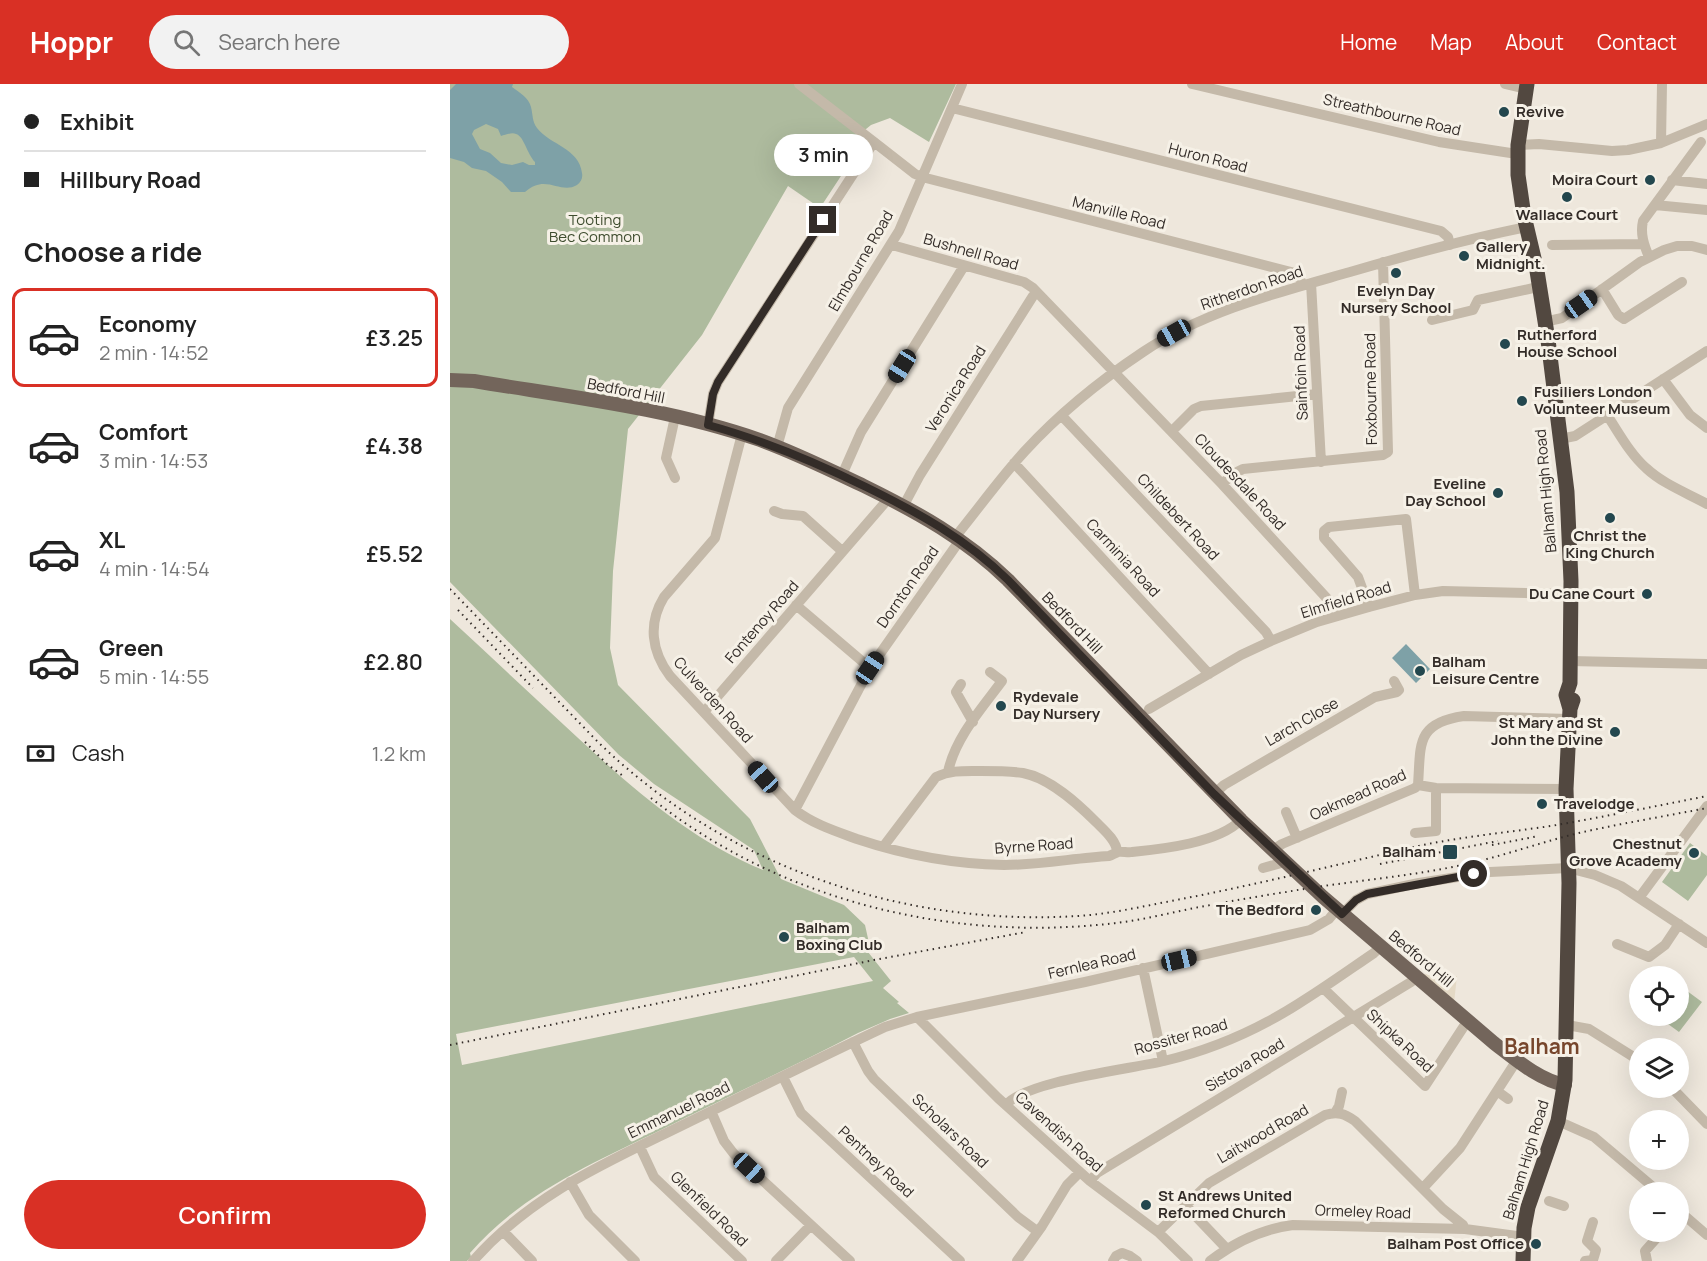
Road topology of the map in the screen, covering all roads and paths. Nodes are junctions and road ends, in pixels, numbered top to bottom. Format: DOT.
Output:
graph roads {
  1 [pos="799,84"];
  2 [pos="962,84"];
  3 [pos="1192,84"];
  4 [pos="1505,84"];
  5 [pos="1662,84"];
  6 [pos="1527,87"];
  7 [pos="952,108"];
  8 [pos="1707,124"];
  9 [pos="874,142"];
  10 [pos="1701,142"];
  11 [pos="1661,143"];
  12 [pos="1517,149"];
  13 [pos="922,177"];
  14 [pos="1672,180"];
  15 [pos="1707,184"];
  16 [pos="1655,205"];
  17 [pos="1707,210"];
  18 [pos="1527,228"];
  19 [pos="1643,244"];
  20 [pos="892,245"];
  21 [pos="1450,245"];
  22 [pos="1552,245"];
  23 [pos="1707,250"];
  24 [pos="1649,257"];
  25 [pos="1383,262"];
  26 [pos="964,266"];
  27 [pos="1682,282"];
  28 [pos="1537,283"];
  29 [pos="1307,284"];
  30 [pos="1602,289"];
  31 [pos="1037,292"];
  32 [pos="1432,320"];
  33 [pos="1545,322"];
  34 [pos="1707,351"];
  35 [pos="1114,372"];
  36 [pos="1663,379"];
  37 [pos="450,380"];
  38 [pos="1317,394"];
  39 [pos="1607,415"];
  40 [pos="1062,416"];
  41 [pos="675,417"];
  42 [pos="708,425"];
  43 [pos="1707,428"];
  44 [pos="1172,431"];
  45 [pos="742,434"];
  46 [pos="1560,439"];
  47 [pos="777,447"];
  48 [pos="1321,462"];
  49 [pos="1014,463"];
  50 [pos="842,475"];
  51 [pos="675,478"];
  52 [pos="1222,484"];
  53 [pos="889,498"];
  54 [pos="1707,504"];
  55 [pos="904,506"];
  56 [pos="774,511"];
  57 [pos="958,538"];
  58 [pos="842,550"];
  59 [pos="1571,594"];
  60 [pos="1415,595"];
  61 [pos="796,605"];
  62 [pos="1369,607"];
  63 [pos="1338,616"];
  64 [pos="1271,641"];
  65 [pos="1578,661"];
  66 [pos="1707,664"];
  67 [pos="870,668"];
  68 [pos="990,672"];
  69 [pos="1209,674"];
  70 [pos="1394,681"];
  71 [pos="961,684"];
  72 [pos="1149,709"];
  73 [pos="704,712"];
  74 [pos="1570,714"];
  75 [pos="973,722"];
  76 [pos="948,772"];
  77 [pos="1418,785"];
  78 [pos="1436,788"];
  79 [pos="1566,789"];
  80 [pos="1214,794"];
  81 [pos="1707,806"];
  82 [pos="795,810"];
  83 [pos="1286,813"];
  84 [pos="1241,820"];
  85 [pos="1415,833"];
  86 [pos="1297,838"];
  87 [pos="883,847"];
  88 [pos="1274,850"];
  89 [pos="1117,852"];
  90 [pos="1285,862"];
  91 [pos="1263,868"];
  92 [pos="1568,868"];
  93 [pos="1639,898"];
  94 [pos="1339,912"];
  95 [pos="1679,924"];
  96 [pos="1707,943"];
  97 [pos="1617,944"];
  98 [pos="1381,946"];
  99 [pos="1143,968"];
  100 [pos="1416,976"];
  101 [pos="1323,988"];
  102 [pos="918,1017"];
  103 [pos="1353,1018"];
  104 [pos="1468,1020"];
  105 [pos="1567,1025"];
  106 [pos="854,1042"];
  107 [pos="1629,1054"];
  108 [pos="1517,1060"];
  109 [pos="1163,1061"];
  110 [pos="783,1077"];
  111 [pos="1565,1085"];
  112 [pos="1497,1091"];
  113 [pos="1342,1092"];
  114 [pos="1682,1098"];
  115 [pos="1508,1099"];
  116 [pos="1006,1105"];
  117 [pos="711,1111"];
  118 [pos="1335,1113"];
  119 [pos="1558,1121"];
  120 [pos="1707,1124"];
  121 [pos="639,1147"];
  122 [pos="1080,1172"];
  123 [pos="1090,1180"];
  124 [pos="570,1182"];
  125 [pos="1647,1182"];
  126 [pos="1423,1188"];
  127 [pos="1542,1199"];
  128 [pos="1185,1205"];
  129 [pos="1564,1206"];
  130 [pos="1453,1218"];
  131 [pos="1689,1220"];
  132 [pos="1593,1222"];
  133 [pos="811,1225"];
  134 [pos="1450,1229"];
  135 [pos="1465,1229"];
  136 [pos="1037,1231"];
  137 [pos="503,1232"];
  138 [pos="1158,1232"];
  139 [pos="1707,1235"];
  140 [pos="1524,1237"];
  141 [pos="1653,1242"];
  142 [pos="1226,1248"];
  143 [pos="473,1261"];
  144 [pos="532,1261"];
  145 [pos="634,1261"];
  146 [pos="742,1261"];
  147 [pos="776,1261"];
  148 [pos="850,1261"];
  149 [pos="960,1261"];
  150 [pos="1017,1261"];
  151 [pos="1113,1261"];
  152 [pos="1137,1261"];
  153 [pos="1188,1261"];
  154 [pos="1210,1261"];
  155 [pos="1523,1261"];
  156 [pos="1585,1261"];
  157 [pos="1647,1261"];
  1 -- 9 [label="street, Manville Road"];
  2 -- 7 [label="street, Elmbourne Road"];
  3 -- 12 [label="street, Streathbourne Road"];
  4 -- 6 [label="street"];
  5 -- 11 [label="street"];
  6 -- 12 [label="highway, Balham High Road"];
  7 -- 13 [label="street, Elmbourne Road"];
  7 -- 21 [label="street, Huron Road"];
  8 -- 11 [label="street, Streathbourne Road"];
  9 -- 13 [label="street, Manville Road"];
  9 -- 42 [label="street"];
  10 -- 14 [label="street"];
  11 -- 12 [label="street, Streathbourne Road"];
  12 -- 18 [label="highway, Balham High Road"];
  13 -- 20 [label="street, Elmbourne Road"];
  13 -- 29 [label="street, Manville Road"];
  14 -- 15 [label="street"];
  14 -- 16 [label="street"];
  16 -- 17 [label="street"];
  16 -- 19 [label="street"];
  18 -- 21 [label="street, Ritherdon Road"];
  18 -- 28 [label="highway, Balham High Road"];
  19 -- 22 [label="street"];
  19 -- 24 [label="street"];
  20 -- 26 [label="street, Bushnell Road"];
  20 -- 47 [label="street, Elmbourne Road"];
  21 -- 25 [label="street, Ritherdon Road"];
  23 -- 24 [label="street"];
  24 -- 30 [label="street"];
  25 -- 29 [label="street, Ritherdon Road"];
  25 -- 48 [label="street, Foxbourne Road"];
  26 -- 31 [label="street, Bushnell Road"];
  26 -- 50 [label="street"];
  27 -- 30 [label="street"];
  28 -- 32 [label="street"];
  28 -- 33 [label="highway, Balham High Road"];
  29 -- 35 [label="street, Ritherdon Road"];
  29 -- 38 [label="street, Sainfoin Road"];
  30 -- 33 [label="street"];
  31 -- 35 [label="street, Bushnell Road"];
  31 -- 55 [label="street, Veronica Road"];
  33 -- 46 [label="highway, Balham High Road"];
  34 -- 36 [label="street"];
  35 -- 40 [label="street, Ritherdon Road"];
  35 -- 44 [label="street, Cloudesdale Road"];
  36 -- 39 [label="street"];
  36 -- 43 [label="street"];
  37 -- 41 [label="main road, Bedford Hill"];
  38 -- 44 [label="street"];
  38 -- 48 [label="street, Sainfoin Road"];
  39 -- 46 [label="street"];
  39 -- 54 [label="street"];
  40 -- 49 [label="street, Ritherdon Road"];
  40 -- 64 [label="street, Childebert Road"];
  41 -- 42 [label="main road, Bedford Hill"];
  41 -- 51 [label="street"];
  42 -- 45 [label="main road, Bedford Hill"];
  44 -- 52 [label="street, Cloudesdale Road"];
  45 -- 47 [label="main road, Bedford Hill"];
  45 -- 73 [label="street, Culverden Road"];
  46 -- 59 [label="highway, Balham High Road"];
  47 -- 50 [label="main road, Bedford Hill"];
  48 -- 52 [label="street, Foxbourne Road"];
  49 -- 57 [label="street, Ritherdon Road"];
  49 -- 69 [label="street, Carminia Road"];
  50 -- 53 [label="main road, Bedford Hill"];
  52 -- 63 [label="street, Cloudesdale Road"];
  53 -- 55 [label="main road, Bedford Hill"];
  53 -- 58 [label="street, Fontenoy Road"];
  55 -- 57 [label="main road, Bedford Hill"];
  56 -- 58 [label="street"];
  57 -- 67 [label="street, Dornton Road"];
  57 -- 80 [label="main road, Bedford Hill"];
  58 -- 61 [label="street, Fontenoy Road"];
  59 -- 60 [label="street, Elmfield Road"];
  59 -- 65 [label="highway, Balham High Road"];
  60 -- 62 [label="street, Elmfield Road"];
  60 -- 62 [label="street"];
  61 -- 67 [label="street"];
  61 -- 73 [label="street, Fontenoy Road"];
  62 -- 63 [label="street, Elmfield Road"];
  63 -- 64 [label="street, Elmfield Road"];
  64 -- 69 [label="street, Elmfield Road"];
  65 -- 66 [label="street"];
  65 -- 74 [label="highway, Balham High Road"];
  67 -- 82 [label="street, Dornton Road"];
  68 -- 75 [label="street"];
  69 -- 72 [label="street, Elmfield Road"];
  70 -- 80 [label="street, Larch Close"];
  71 -- 75 [label="street"];
  73 -- 82 [label="street, Culverden Road"];
  74 -- 77 [label="street"];
  74 -- 79 [label="highway, Balham High Road"];
  75 -- 76 [label="street"];
  76 -- 87 [label="street"];
  76 -- 89 [label="street"];
  77 -- 78 [label="street, Oakmead Road"];
  77 -- 86 [label="street, Oakmead Road"];
  78 -- 79 [label="street, Oakmead Road"];
  78 -- 85 [label="street"];
  79 -- 92 [label="highway, Balham High Road"];
  80 -- 84 [label="main road, Bedford Hill"];
  81 -- 93 [label="street"];
  82 -- 87 [label="street, Byrne Road"];
  83 -- 86 [label="street"];
  84 -- 88 [label="main road, Bedford Hill"];
  84 -- 89 [label="street, Byrne Road"];
  86 -- 88 [label="street, Oakmead Road"];
  87 -- 89 [label="street, Byrne Road"];
  88 -- 90 [label="main road, Bedford Hill"];
  90 -- 91 [label="street"];
  90 -- 94 [label="main road, Bedford Hill"];
  92 -- 93 [label="street, Fernlea Road"];
  92 -- 94 [label="street, Fernlea Road"];
  92 -- 105 [label="highway, Balham High Road"];
  93 -- 95 [label="street, Fernlea Road"];
  94 -- 98 [label="main road, Bedford Hill"];
  94 -- 99 [label="street, Fernlea Road"];
  95 -- 96 [label="street, Fernlea Road"];
  95 -- 97 [label="street"];
  98 -- 100 [label="main road, Bedford Hill"];
  98 -- 101 [label="street, Rossiter Road"];
  99 -- 102 [label="street, Fernlea Road"];
  99 -- 109 [label="street"];
  100 -- 103 [label="street, Sistova Road"];
  100 -- 104 [label="main road, Bedford Hill"];
  101 -- 103 [label="street, Shipka Road"];
  101 -- 109 [label="street, Rossiter Road"];
  102 -- 106 [label="street, Emmanuel Road"];
  102 -- 116 [label="street, Cavendish Road"];
  103 -- 104 [label="street, Shipka Road"];
  103 -- 123 [label="street, Sistova Road"];
  104 -- 108 [label="main road, Bedford Hill"];
  105 -- 107 [label="street"];
  105 -- 111 [label="highway, Balham High Road"];
  106 -- 110 [label="street, Emmanuel Road"];
  106 -- 136 [label="street, Scholars Road"];
  108 -- 111 [label="main road, Bedford Hill"];
  108 -- 112 [label="street"];
  109 -- 116 [label="street, Rossiter Road"];
  110 -- 117 [label="street, Emmanuel Road"];
  110 -- 149 [label="street, Pentney Road"];
  111 -- 119 [label="highway, Balham High Road"];
  112 -- 115 [label="street"];
  112 -- 126 [label="street"];
  113 -- 118 [label="street"];
  114 -- 120 [label="street"];
  116 -- 122 [label="street, Cavendish Road"];
  117 -- 121 [label="street, Emmanuel Road"];
  117 -- 133 [label="street"];
  118 -- 126 [label="street"];
  118 -- 128 [label="street, Laitwood Road"];
  119 -- 125 [label="street"];
  119 -- 127 [label="highway, Balham High Road"];
  121 -- 124 [label="street, Emmanuel Road"];
  121 -- 146 [label="street, Glenfield Road"];
  122 -- 123 [label="street, Cavendish Road"];
  122 -- 136 [label="street"];
  123 -- 138 [label="street, Cavendish Road"];
  124 -- 137 [label="street, Emmanuel Road"];
  124 -- 145 [label="street"];
  126 -- 130 [label="street"];
  127 -- 129 [label="street"];
  127 -- 140 [label="highway, Balham High Road"];
  128 -- 138 [label="street, Laitwood Road"];
  128 -- 142 [label="street"];
  130 -- 134 [label="street"];
  130 -- 135 [label="street"];
  131 -- 139 [label="street"];
  132 -- 156 [label="street"];
  133 -- 147 [label="street"];
  133 -- 148 [label="street"];
  134 -- 135 [label="street, Ormeley Road"];
  134 -- 142 [label="street, Ormeley Road"];
  135 -- 140 [label="street, Ormeley Road"];
  136 -- 150 [label="street"];
  137 -- 143 [label="street, Emmanuel Road"];
  137 -- 144 [label="street"];
  138 -- 153 [label="street, Cavendish Road"];
  140 -- 155 [label="highway, Balham High Road"];
  141 -- 157 [label="street"];
  142 -- 154 [label="street, Ormeley Road"];
  151 -- 152 [label="street"];
}
